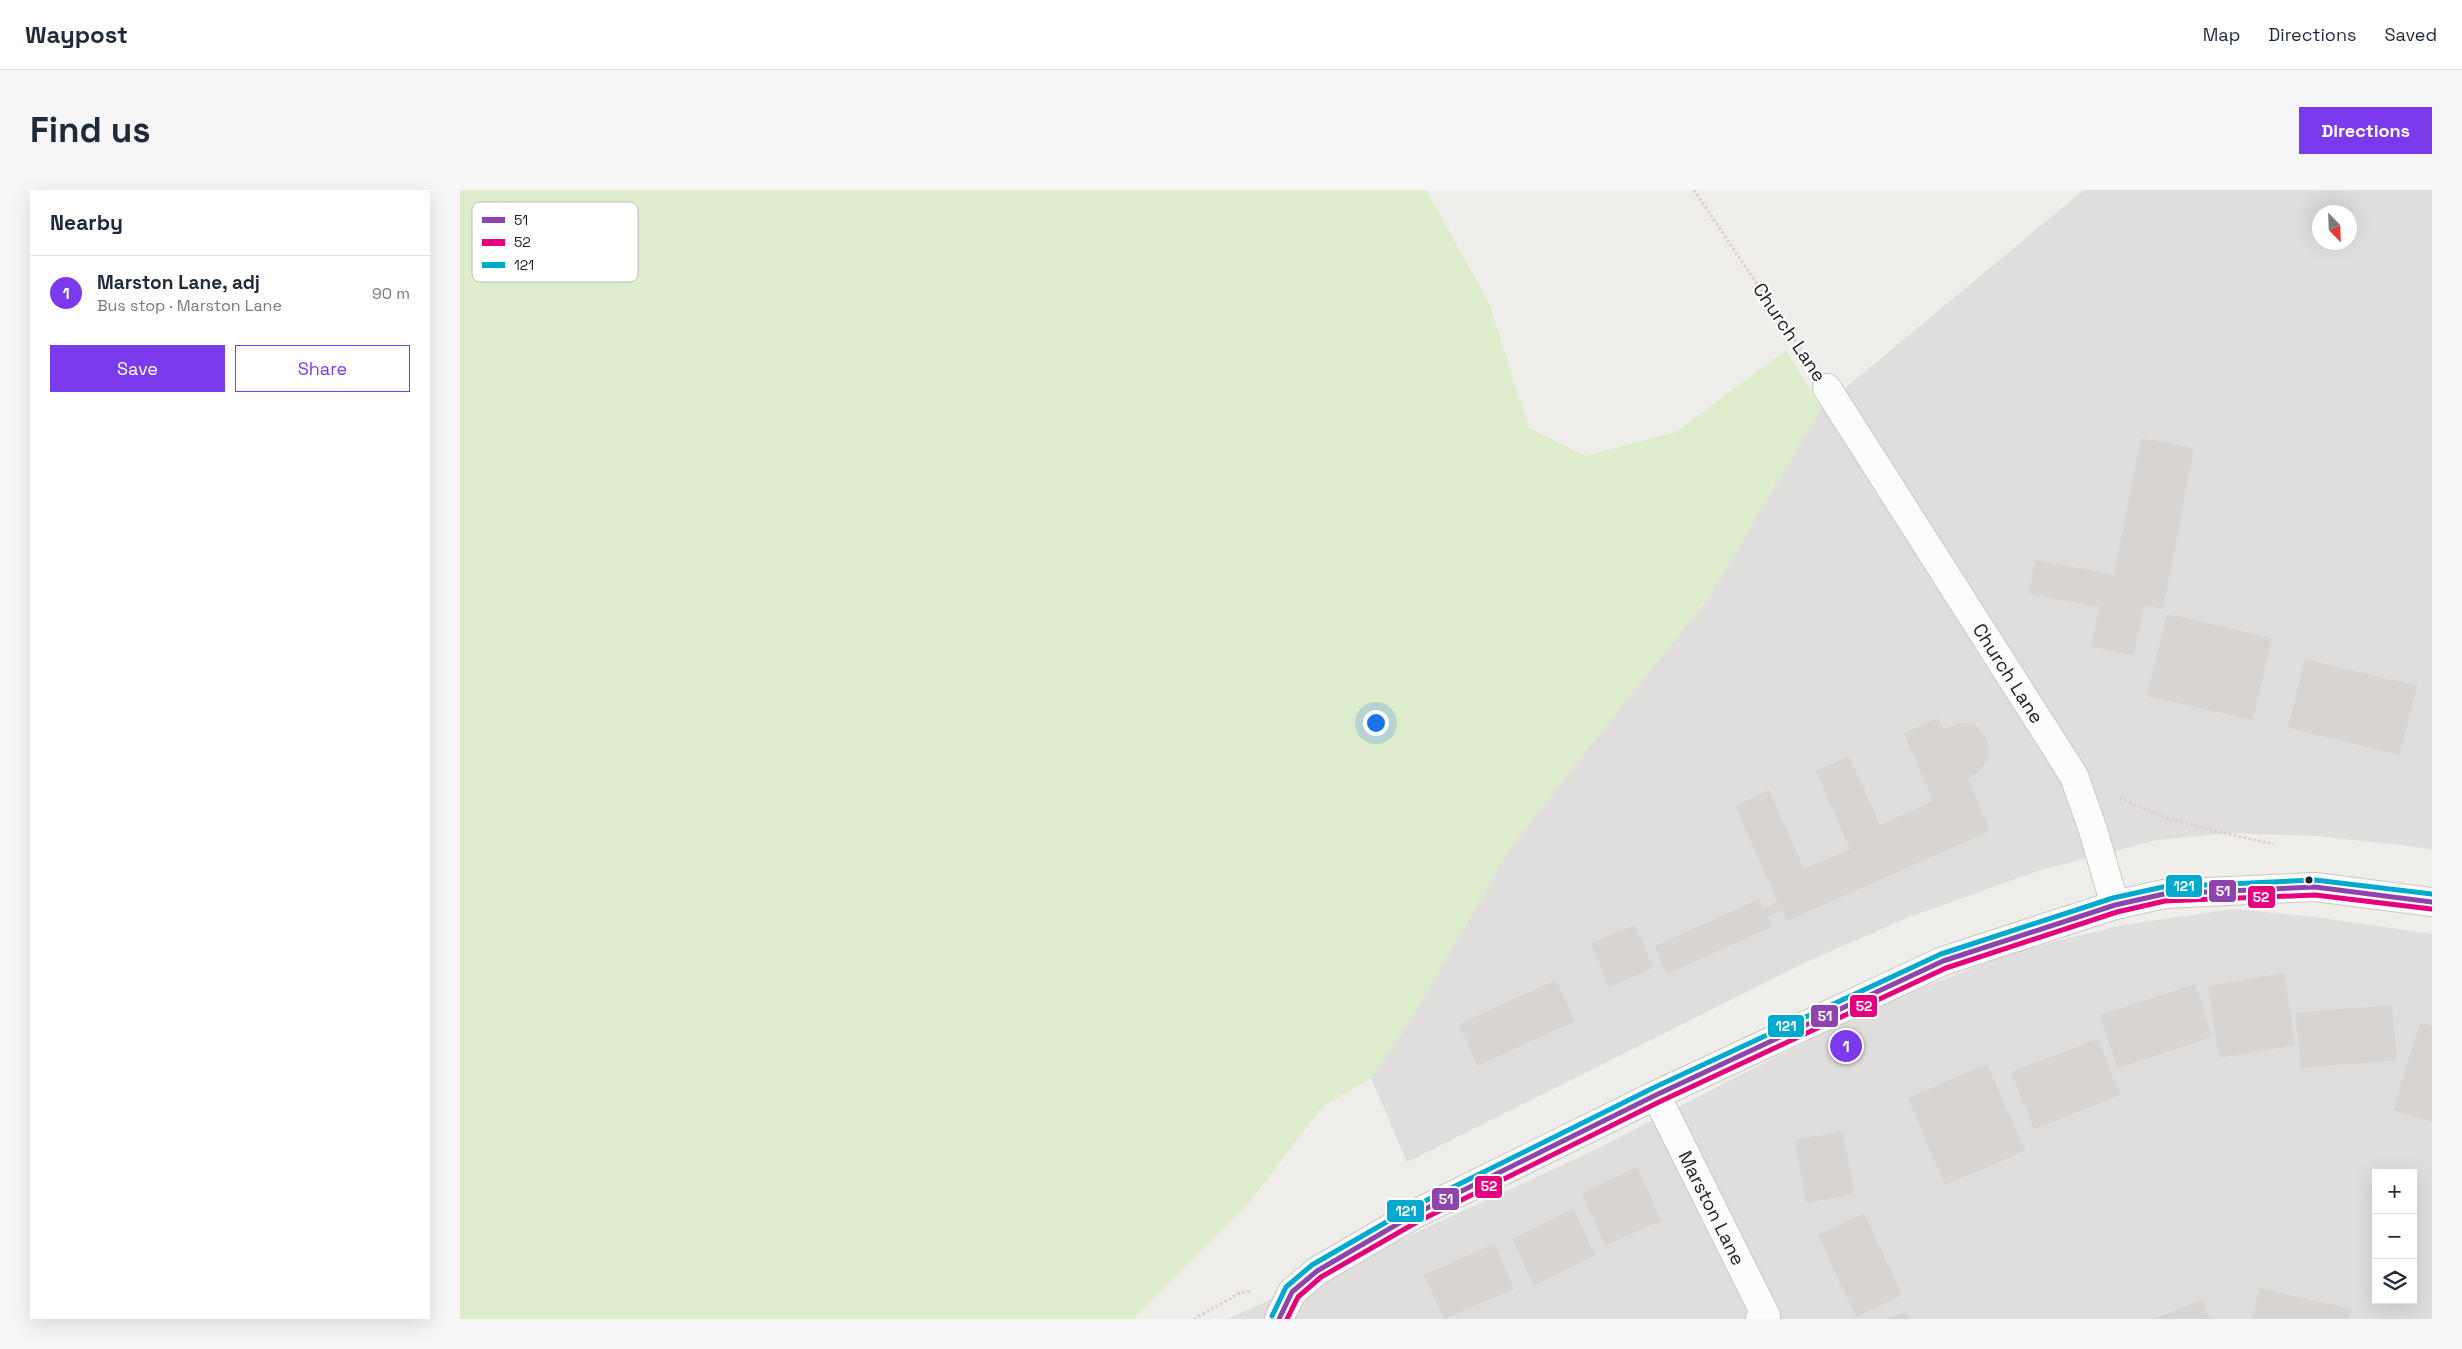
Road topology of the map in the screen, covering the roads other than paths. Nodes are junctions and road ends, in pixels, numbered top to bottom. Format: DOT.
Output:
graph roads {
  1 [pos="1827,388"];
  2 [pos="2432,902"];
  3 [pos="2115,905"];
  4 [pos="1656,1094"];
  5 [pos="1279,1319"];
  6 [pos="1760,1319"];
  1 -- 3 [label="street, Church Lane"];
  2 -- 3 [label="street"];
  3 -- 4 [label="street"];
  4 -- 5 [label="street"];
  4 -- 6 [label="street, Marston Lane"];
}
